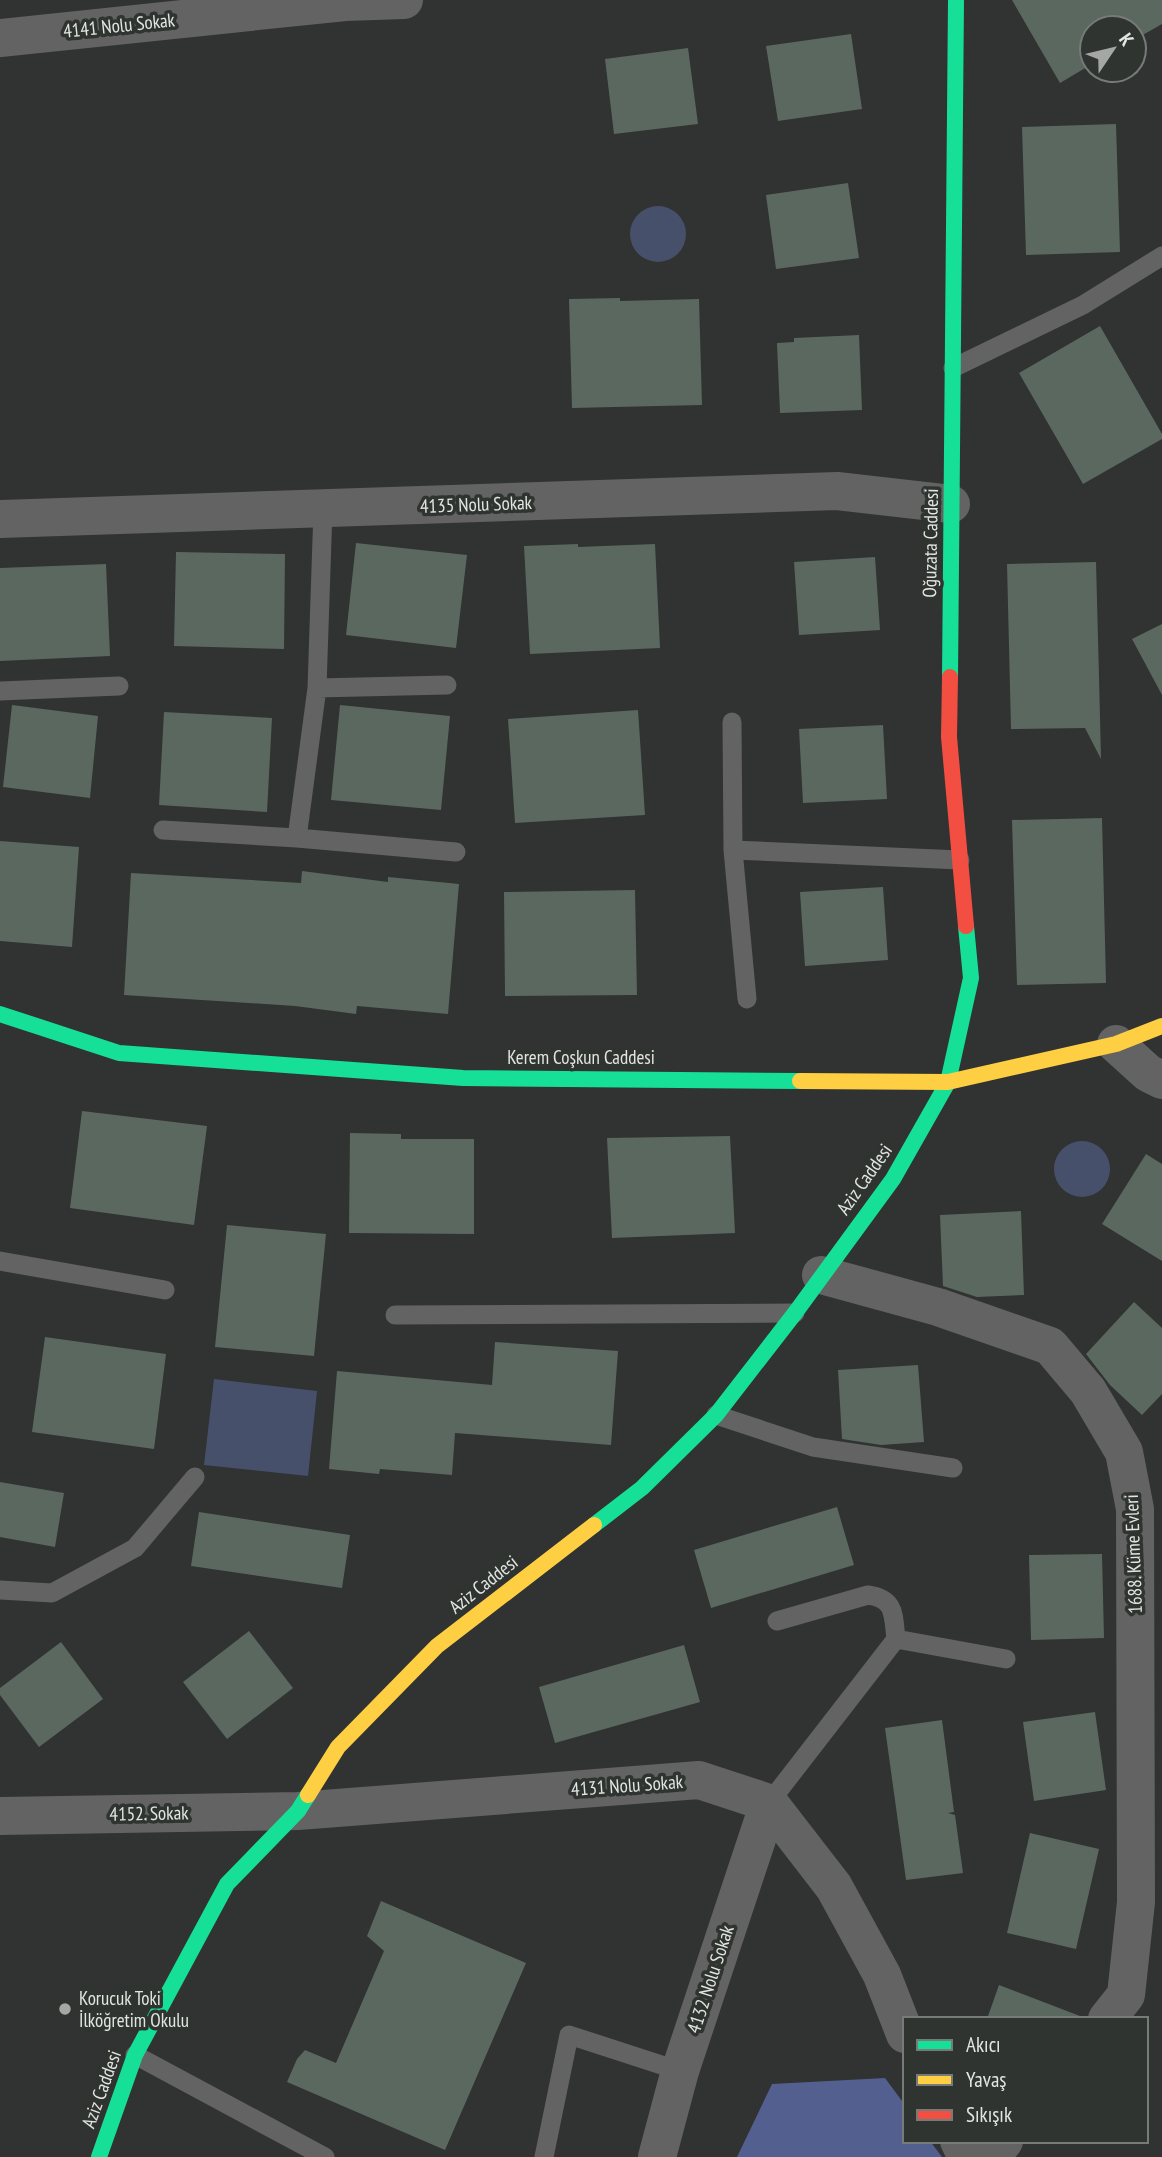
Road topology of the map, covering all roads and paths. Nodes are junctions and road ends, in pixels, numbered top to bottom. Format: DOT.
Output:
graph roads {
  1 [pos="404,0"];
  2 [pos="956,0"];
  3 [pos="0,38"];
  4 [pos="1162,256"];
  5 [pos="953,368"];
  6 [pos="951,504"];
  7 [pos="323,509"];
  8 [pos="0,519"];
  9 [pos="447,685"];
  10 [pos="119,687"];
  11 [pos="317,688"];
  12 [pos="0,691"];
  13 [pos="732,722"];
  14 [pos="163,830"];
  15 [pos="297,838"];
  16 [pos="733,850"];
  17 [pos="456,852"];
  18 [pos="960,860"];
  19 [pos="747,999"];
  20 [pos="0,1014"];
  21 [pos="1162,1026"];
  22 [pos="1115,1044"];
  23 [pos="1162,1080"];
  24 [pos="948,1082"];
  25 [pos="0,1261"];
  26 [pos="821,1275"];
  27 [pos="165,1290"];
  28 [pos="795,1313"];
  29 [pos="394,1315"];
  30 [pos="716,1415"];
  31 [pos="953,1468"];
  32 [pos="195,1477"];
  33 [pos="0,1590"];
  34 [pos="777,1621"];
  35 [pos="896,1639"];
  36 [pos="1006,1659"];
  37 [pos="769,1803"];
  38 [pos="298,1811"];
  39 [pos="0,1816"];
  40 [pos="1109,2017"];
  41 [pos="903,2029"];
  42 [pos="135,2054"];
  43 [pos="680,2071"];
  44 [pos="1002,2143"];
  45 [pos="99,2157"];
  46 [pos="325,2157"];
  47 [pos="544,2157"];
  48 [pos="657,2157"];
  49 [pos="991,2157"];
  1 -- 3 [label="street, 4141 Nolu Sokak"];
  2 -- 5 [label="street, Oğuzata Caddesi"];
  4 -- 5 [label="lane"];
  5 -- 6 [label="street, Oğuzata Caddesi"];
  6 -- 7 [label="street, 4135 Nolu Sokak"];
  6 -- 18 [label="street, Oğuzata Caddesi"];
  7 -- 8 [label="street, 4135 Nolu Sokak"];
  7 -- 11 [label="lane"];
  9 -- 11 [label="lane"];
  10 -- 12 [label="lane"];
  11 -- 15 [label="lane"];
  13 -- 16 [label="lane"];
  14 -- 15 [label="lane"];
  15 -- 17 [label="lane"];
  16 -- 18 [label="lane"];
  16 -- 19 [label="lane"];
  18 -- 24 [label="street, Oğuzata Caddesi"];
  20 -- 24 [label="street, Kerem Coşkun Caddesi"];
  21 -- 22 [label="street, Kerem Coşkun Caddesi"];
  22 -- 23 [label="street"];
  22 -- 24 [label="street, Kerem Coşkun Caddesi"];
  24 -- 26 [label="street, Aziz Caddesi"];
  25 -- 27 [label="lane"];
  26 -- 28 [label="street, Aziz Caddesi"];
  26 -- 40 [label="street, 1688. Küme Evleri"];
  28 -- 29 [label="lane"];
  28 -- 30 [label="street, Aziz Caddesi"];
  30 -- 31 [label="lane"];
  30 -- 38 [label="street, Aziz Caddesi"];
  32 -- 33 [label="lane"];
  34 -- 35 [label="lane"];
  35 -- 36 [label="lane"];
  35 -- 37 [label="lane"];
  37 -- 38 [label="street, 4131 Nolu Sokak"];
  37 -- 41 [label="street"];
  37 -- 43 [label="street, 4132 Nolu Sokak"];
  38 -- 39 [label="street, 4152. Sokak"];
  38 -- 42 [label="street, Aziz Caddesi"];
  42 -- 45 [label="street, Aziz Caddesi"];
  42 -- 46 [label="lane"];
  43 -- 47 [label="lane"];
  43 -- 48 [label="street, 4132 Nolu Sokak"];
  44 -- 49 [label="street"];
}
